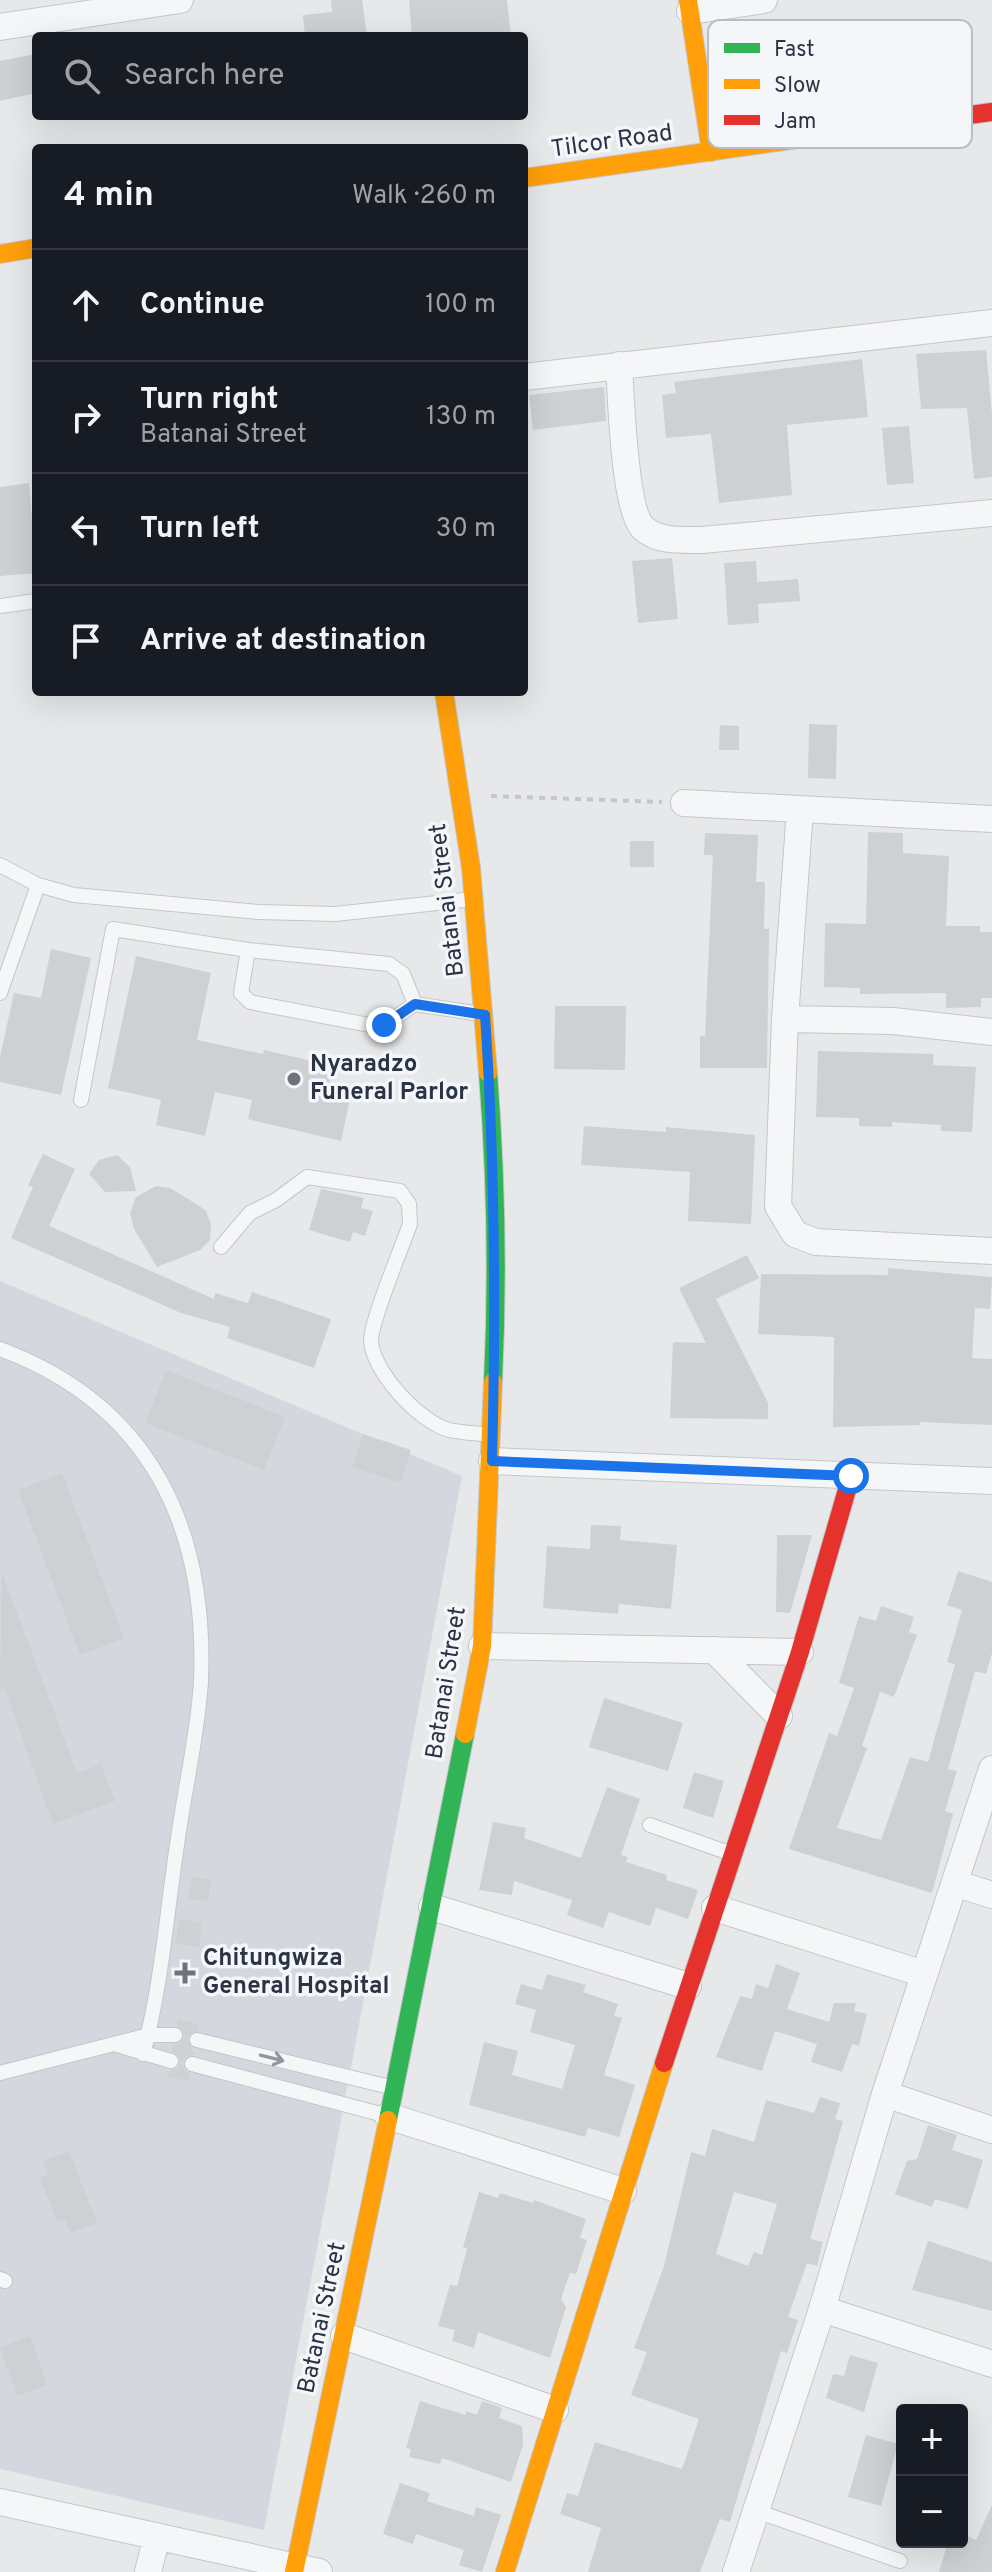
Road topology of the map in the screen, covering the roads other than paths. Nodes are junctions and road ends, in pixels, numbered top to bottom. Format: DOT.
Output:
graph roads {
  1 [pos="180,0"];
  2 [pos="762,0"];
  3 [pos="148,2"];
  4 [pos="689,6"];
  5 [pos="0,27"];
  6 [pos="992,112"];
  7 [pos="972,115"];
  8 [pos="708,132"];
  9 [pos="710,148"];
  10 [pos="739,148"];
  11 [pos="711,152"];
  12 [pos="528,177"];
  13 [pos="32,249"];
  14 [pos="0,254"];
  15 [pos="992,323"];
  16 [pos="619,365"];
  17 [pos="528,376"];
  18 [pos="992,513"];
  19 [pos="32,602"];
  20 [pos="0,606"];
  21 [pos="445,696"];
  22 [pos="684,803"];
  23 [pos="800,809"];
  24 [pos="992,819"];
  25 [pos="0,865"];
  26 [pos="38,885"];
  27 [pos="474,899"];
  28 [pos="248,950"];
  29 [pos="0,993"];
  30 [pos="415,1004"];
  31 [pos="485,1015"];
  32 [pos="785,1019"];
  33 [pos="992,1032"];
  34 [pos="81,1100"];
  35 [pos="221,1247"];
  36 [pos="992,1251"];
  37 [pos="0,1349"];
  38 [pos="492,1448"];
  39 [pos="851,1476"];
  40 [pos="992,1481"];
  41 [pos="482,1646"];
  42 [pos="714,1650"];
  43 [pos="800,1652"];
  44 [pos="779,1716"];
  45 [pos="992,1769"];
  46 [pos="650,1825"];
  47 [pos="733,1854"];
  48 [pos="957,1884"];
  49 [pos="992,1895"];
  50 [pos="432,1907"];
  51 [pos="715,1908"];
  52 [pos="924,1974"];
  53 [pos="688,1986"];
  54 [pos="149,2035"];
  55 [pos="175,2035"];
  56 [pos="197,2040"];
  57 [pos="114,2044"];
  58 [pos="143,2054"];
  59 [pos="171,2061"];
  60 [pos="192,2064"];
  61 [pos="0,2073"];
  62 [pos="395,2088"];
  63 [pos="885,2094"];
  64 [pos="388,2116"];
  65 [pos="992,2130"];
  66 [pos="623,2191"];
  67 [pos="822,2309"];
  68 [pos="344,2336"];
  69 [pos="992,2364"];
  70 [pos="555,2410"];
  71 [pos="0,2502"];
  72 [pos="756,2511"];
  73 [pos="157,2536"];
  74 [pos="900,2561"];
  75 [pos="303,2570"];
  76 [pos="148,2572"];
  77 [pos="505,2572"];
  78 [pos="736,2572"];
  1 -- 3 [label="street"];
  2 -- 4 [label="street"];
  3 -- 5 [label="street"];
  4 -- 8 [label="street"];
  6 -- 7 [label="street, Tilcor Road"];
  9 -- 11 [label="street"];
  10 -- 11 [label="street, Tilcor Road"];
  11 -- 12 [label="street, Tilcor Road"];
  13 -- 14 [label="street"];
  15 -- 16 [label="street"];
  16 -- 17 [label="street"];
  16 -- 18 [label="street"];
  19 -- 20 [label="lane"];
  21 -- 27 [label="street, Batanai Street"];
  22 -- 23 [label="street"];
  23 -- 24 [label="street"];
  23 -- 32 [label="street"];
  25 -- 26 [label="lane"];
  26 -- 27 [label="lane"];
  26 -- 29 [label="lane"];
  27 -- 31 [label="street, Batanai Street"];
  28 -- 30 [label="lane"];
  28 -- 30 [label="lane"];
  28 -- 34 [label="lane"];
  30 -- 31 [label="lane"];
  31 -- 38 [label="street, Batanai Street"];
  32 -- 33 [label="street"];
  32 -- 36 [label="street"];
  35 -- 38 [label="lane"];
  37 -- 54 [label="lane"];
  38 -- 39 [label="street"];
  38 -- 41 [label="street, Batanai Street"];
  39 -- 40 [label="street"];
  39 -- 43 [label="street"];
  41 -- 42 [label="street"];
  41 -- 50 [label="street, Batanai Street"];
  42 -- 43 [label="street"];
  42 -- 44 [label="street"];
  43 -- 44 [label="street"];
  44 -- 47 [label="street"];
  45 -- 48 [label="street"];
  46 -- 47 [label="lane"];
  47 -- 51 [label="street"];
  48 -- 49 [label="street"];
  48 -- 52 [label="street"];
  50 -- 53 [label="street"];
  50 -- 62 [label="street, Batanai Street"];
  51 -- 52 [label="street"];
  51 -- 53 [label="street"];
  52 -- 63 [label="street"];
  53 -- 66 [label="street"];
  54 -- 55 [label="lane"];
  54 -- 57 [label="lane"];
  54 -- 58 [label="lane"];
  56 -- 62 [label="lane, one-way"];
  57 -- 58 [label="lane"];
  57 -- 61 [label="lane"];
  58 -- 59 [label="lane"];
  60 -- 64 [label="lane"];
  62 -- 64 [label="street, Batanai Street"];
  63 -- 65 [label="street"];
  63 -- 67 [label="street"];
  64 -- 66 [label="street"];
  64 -- 68 [label="street, Batanai Street"];
  66 -- 70 [label="street"];
  67 -- 69 [label="street"];
  67 -- 72 [label="street"];
  68 -- 70 [label="street"];
  68 -- 75 [label="street, Batanai Street"];
  70 -- 77 [label="street"];
  71 -- 73 [label="street"];
  72 -- 74 [label="lane"];
  72 -- 78 [label="street"];
  73 -- 75 [label="street"];
  73 -- 76 [label="street"];
}
